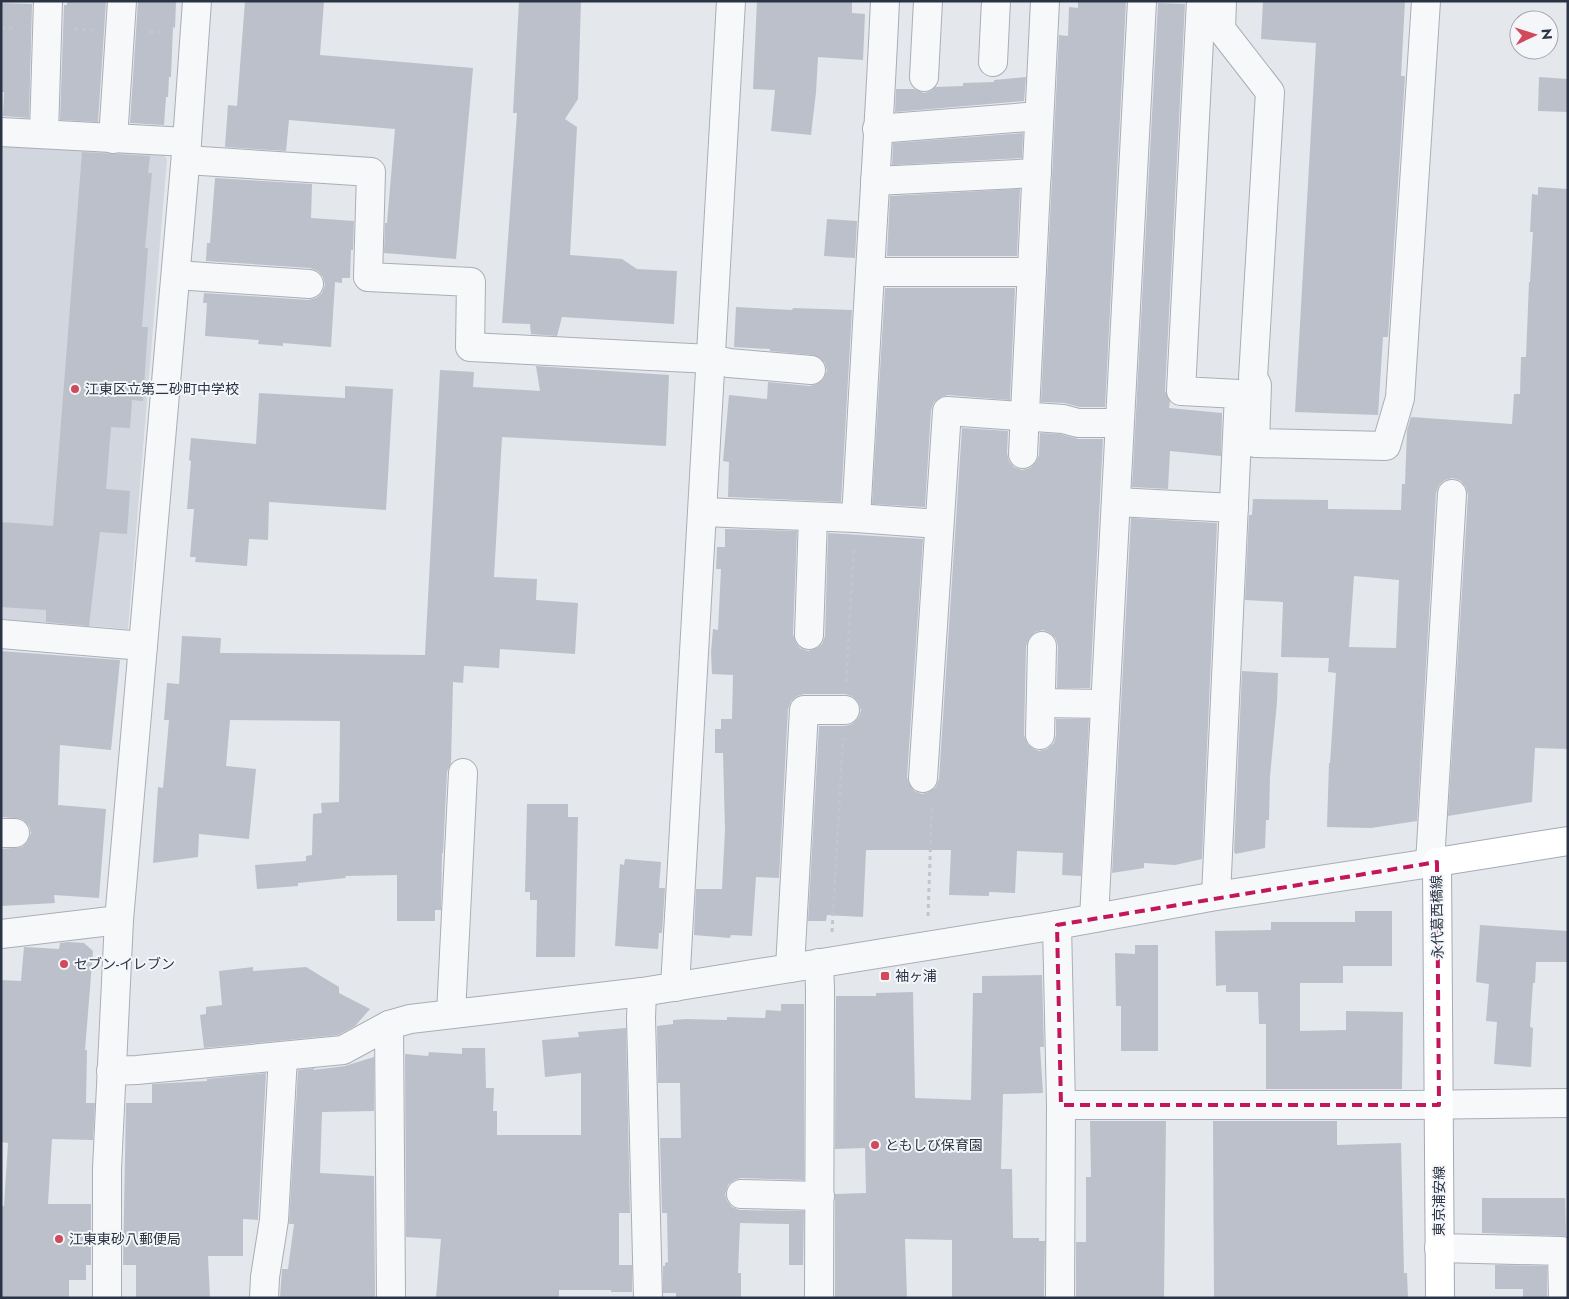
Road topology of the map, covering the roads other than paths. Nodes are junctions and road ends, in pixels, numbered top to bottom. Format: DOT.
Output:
graph roads {
  1 [pos="48,1"];
  2 [pos="122,1"];
  3 [pos="197,1"];
  4 [pos="731,1"];
  5 [pos="884,1"];
  6 [pos="928,1"];
  7 [pos="996,1"];
  8 [pos="1045,1"];
  9 [pos="1142,1"];
  10 [pos="1201,1"];
  11 [pos="1222,1"];
  12 [pos="1426,1"];
  13 [pos="993,62"];
  14 [pos="924,77"];
  15 [pos="1039,116"];
  16 [pos="877,130"];
  17 [pos="1,132"];
  18 [pos="44,134"];
  19 [pos="113,139"];
  20 [pos="186,151"];
  21 [pos="1036,173"];
  22 [pos="875,181"];
  23 [pos="870,272"];
  24 [pos="1032,272"];
  25 [pos="176,275"];
  26 [pos="309,284"];
  27 [pos="711,358"];
  28 [pos="811,370"];
  29 [pos="1024,417"];
  30 [pos="1119,424"];
  31 [pos="1023,454"];
  32 [pos="1452,494"];
  33 [pos="1116,502"];
  34 [pos="1234,508"];
  35 [pos="702,512"];
  36 [pos="813,517"];
  37 [pos="856,518"];
  38 [pos="939,524"];
  39 [pos="1,634"];
  40 [pos="809,635"];
  41 [pos="143,646"];
  42 [pos="1042,646"];
  43 [pos="1041,703"];
  44 [pos="1105,704"];
  45 [pos="844,710"];
  46 [pos="1040,735"];
  47 [pos="463,773"];
  48 [pos="922,778"];
  49 [pos="1568,841"];
  50 [pos="1433,863"];
  51 [pos="1216,896"];
  52 [pos="1094,918"];
  53 [pos="119,920"];
  54 [pos="1057,925"];
  55 [pos="1,934"];
  56 [pos="819,963"];
  57 [pos="790,968"];
  58 [pos="674,987"];
  59 [pos="642,992"];
  60 [pos="451,1014"];
  61 [pos="389,1025"];
  62 [pos="283,1056"];
  63 [pos="110,1071"];
  64 [pos="1568,1103"];
  65 [pos="1061,1105"];
  66 [pos="1439,1105"];
  67 [pos="740,1194"];
  68 [pos="820,1196"];
  69 [pos="1440,1248"];
  70 [pos="107,1298"];
  71 [pos="264,1298"];
  72 [pos="392,1298"];
  73 [pos="648,1298"];
  74 [pos="819,1298"];
  75 [pos="1060,1298"];
  76 [pos="1440,1298"];
  77 [pos="1563,1298"];
  1 -- 18 [label="street"];
  2 -- 19 [label="street"];
  3 -- 20 [label="street"];
  4 -- 27 [label="street"];
  5 -- 16 [label="street"];
  6 -- 14 [label="street"];
  7 -- 13 [label="street"];
  8 -- 15 [label="street"];
  9 -- 30 [label="street"];
  10 -- 34 [label="street"];
  11 -- 12 [label="street"];
  15 -- 16 [label="street"];
  15 -- 21 [label="street"];
  16 -- 22 [label="street"];
  17 -- 18 [label="street"];
  18 -- 19 [label="street"];
  19 -- 20 [label="street"];
  20 -- 25 [label="street"];
  20 -- 27 [label="street"];
  21 -- 22 [label="street"];
  21 -- 24 [label="street"];
  22 -- 23 [label="street"];
  23 -- 24 [label="street"];
  23 -- 37 [label="street"];
  24 -- 29 [label="street"];
  25 -- 26 [label="street"];
  25 -- 41 [label="street"];
  27 -- 28 [label="street"];
  27 -- 35 [label="street"];
  29 -- 30 [label="street"];
  29 -- 31 [label="street"];
  29 -- 38 [label="street"];
  30 -- 33 [label="street"];
  32 -- 50 [label="street"];
  33 -- 34 [label="street"];
  33 -- 44 [label="street"];
  34 -- 51 [label="street"];
  35 -- 36 [label="street"];
  35 -- 58 [label="street"];
  36 -- 37 [label="street"];
  36 -- 40 [label="street"];
  37 -- 38 [label="street"];
  38 -- 48 [label="street"];
  39 -- 41 [label="street"];
  41 -- 53 [label="street"];
  42 -- 43 [label="street"];
  43 -- 44 [label="street"];
  43 -- 46 [label="street"];
  44 -- 52 [label="street"];
  45 -- 57 [label="street"];
  47 -- 60 [label="street"];
  49 -- 50 [label="main road, 永代葛西橋線"];
  50 -- 51 [label="street"];
  50 -- 66 [label="main road, 永代葛西橋線"];
  51 -- 52 [label="street"];
  52 -- 54 [label="street"];
  53 -- 55 [label="street"];
  53 -- 63 [label="street"];
  54 -- 56 [label="street"];
  54 -- 65 [label="street"];
  56 -- 57 [label="street"];
  56 -- 68 [label="street"];
  57 -- 58 [label="street"];
  58 -- 59 [label="street"];
  59 -- 60 [label="street"];
  59 -- 73 [label="street"];
  60 -- 61 [label="street"];
  61 -- 62 [label="street"];
  61 -- 72 [label="street"];
  62 -- 63 [label="street"];
  62 -- 71 [label="street"];
  63 -- 70 [label="street"];
  64 -- 66 [label="street"];
  65 -- 66 [label="street"];
  65 -- 75 [label="street"];
  66 -- 69 [label="main road, 東京浦安線"];
  67 -- 68 [label="street"];
  68 -- 74 [label="street"];
  69 -- 76 [label="main road, 東京浦安線"];
  69 -- 77 [label="street"];
}
